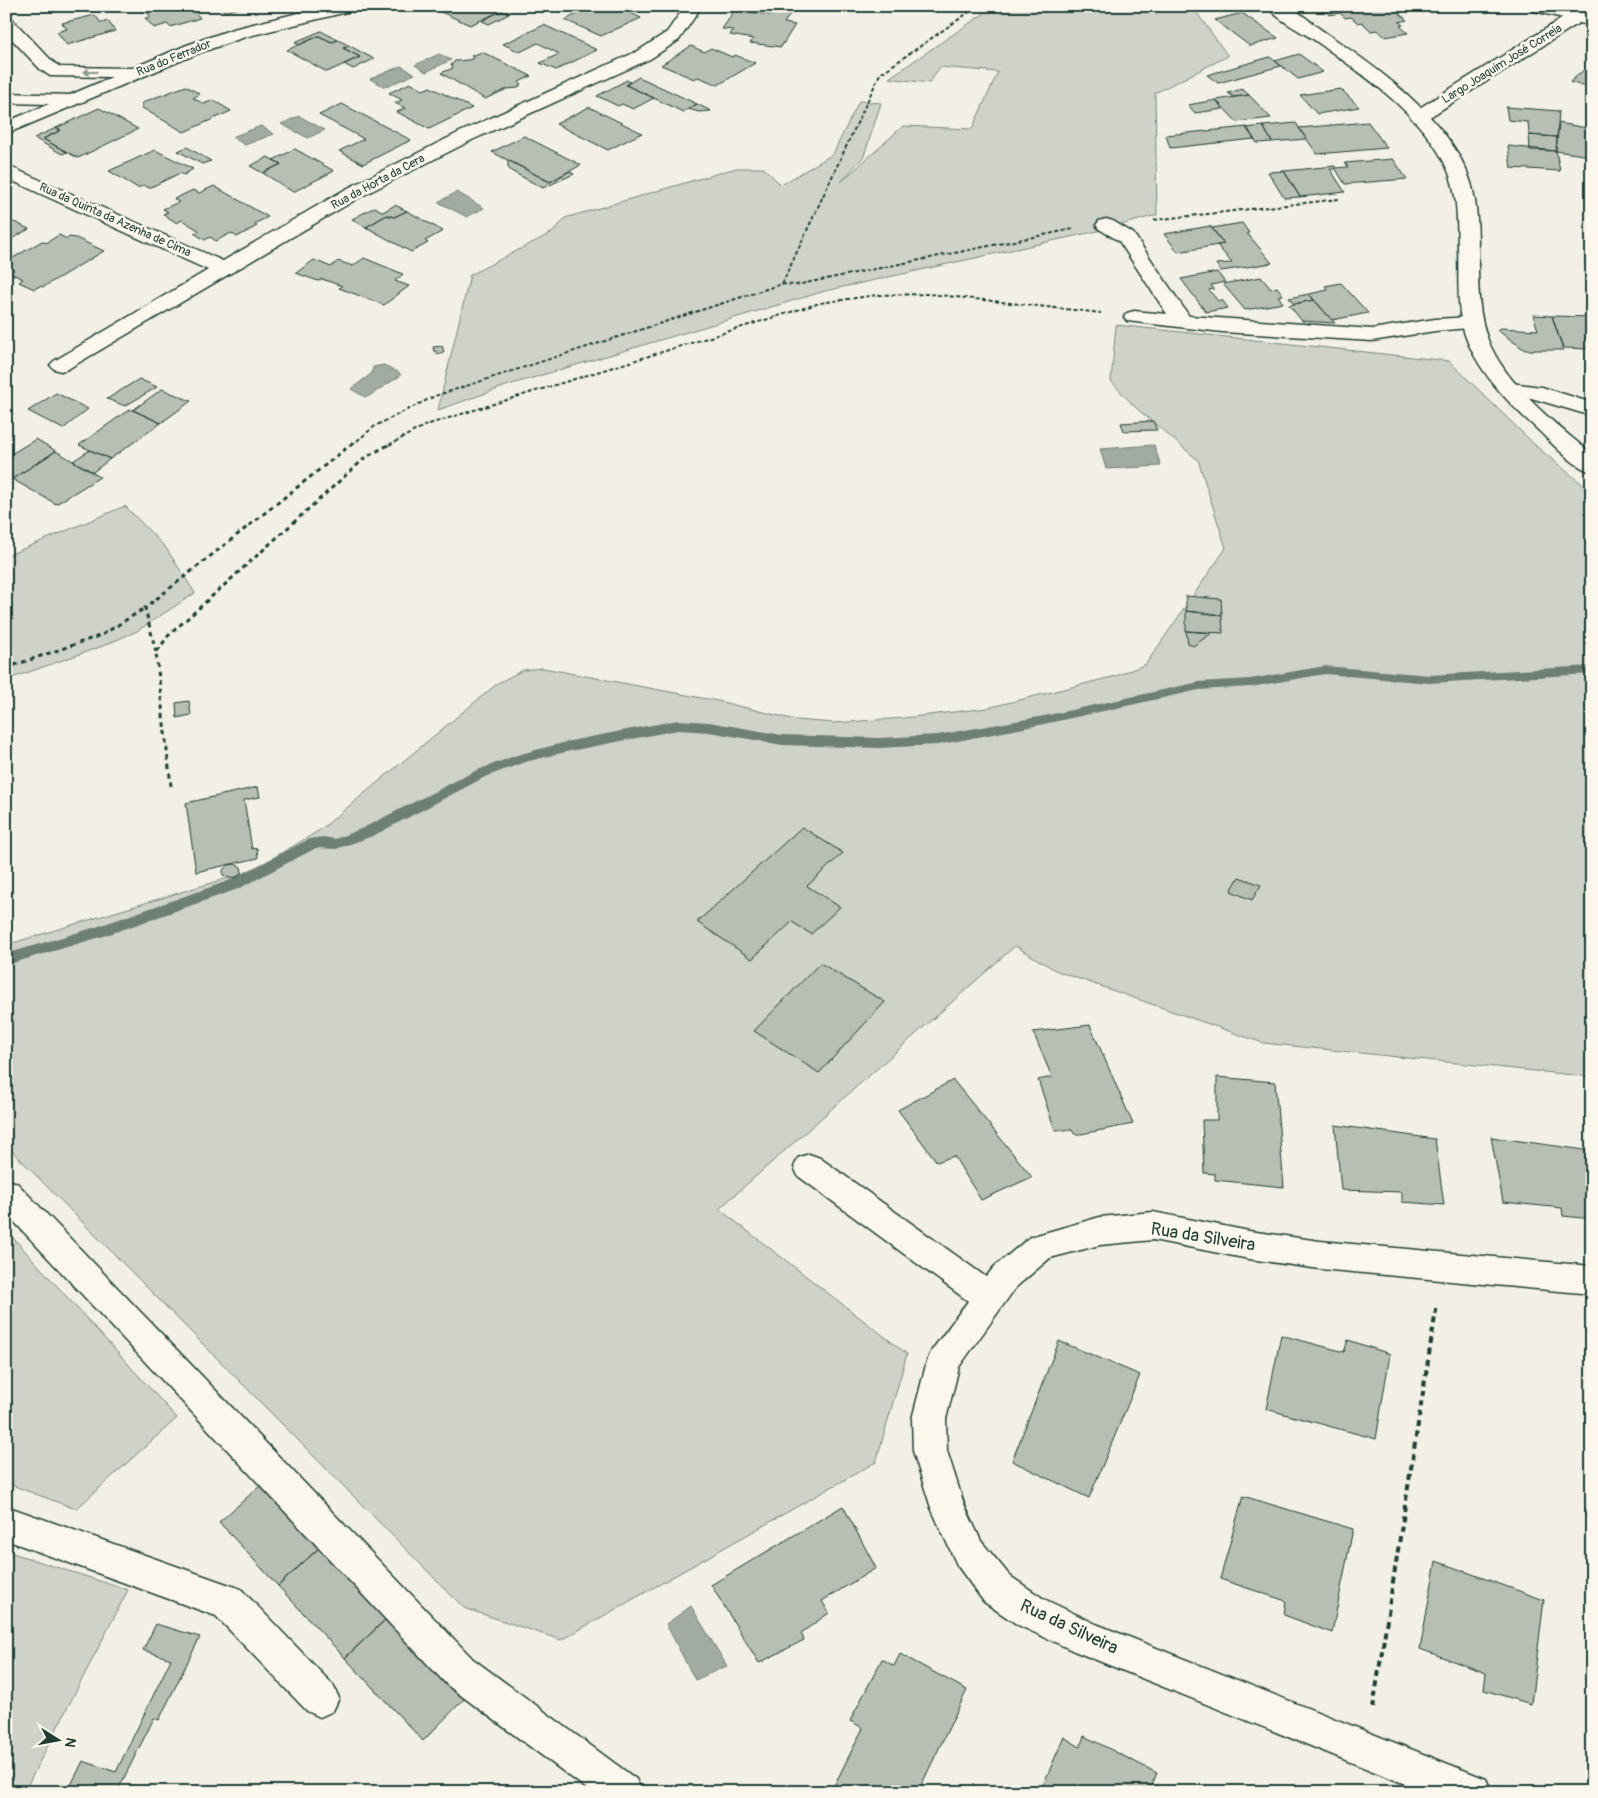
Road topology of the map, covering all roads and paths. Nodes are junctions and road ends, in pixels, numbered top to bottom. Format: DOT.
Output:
graph roads {
  1 [pos="348,6"];
  2 [pos="694,6"];
  3 [pos="978,6"];
  4 [pos="1275,6"];
  5 [pos="1536,6"];
  6 [pos="1583,18"];
  7 [pos="6,23"];
  8 [pos="56,72"];
  9 [pos="139,72"];
  10 [pos="6,98"];
  11 [pos="75,99"];
  12 [pos="6,105"];
  13 [pos="1419,116"];
  14 [pos="10,127"];
  15 [pos="6,171"];
  16 [pos="1339,199"];
  17 [pos="1106,225"];
  18 [pos="223,269"];
  19 [pos="782,284"];
  20 [pos="1134,317"];
  21 [pos="1182,321"];
  22 [pos="1472,323"];
  23 [pos="61,365"];
  24 [pos="1511,389"];
  25 [pos="1592,410"];
  26 [pos="1592,465"];
  27 [pos="145,608"];
  28 [pos="156,653"];
  29 [pos="6,668"];
  30 [pos="171,786"];
  31 [pos="809,1167"];
  32 [pos="6,1192"];
  33 [pos="1443,1266"];
  34 [pos="1592,1280"];
  35 [pos="989,1298"];
  36 [pos="6,1522"];
  37 [pos="320,1698"];
  38 [pos="1366,1749"];
  39 [pos="623,1792"];
  40 [pos="1473,1792"];
  1 -- 9 [label="street, Rua do Ferrador"];
  2 -- 18 [label="street, Rua da Horta da Cera"];
  3 -- 19 [label="path"];
  4 -- 13 [label="street"];
  5 -- 6 [label="street, Largo Joaquim José Correia"];
  6 -- 13 [label="street, Largo Joaquim José Correia"];
  7 -- 8 [label="street"];
  9 -- 8 [label="street, one-way"];
  8 -- 11 [label="street"];
  9 -- 11 [label="street, Rua do Ferrador"];
  10 -- 11 [label="street"];
  11 -- 14 [label="street, Rua do Ferrador"];
  12 -- 14 [label="street"];
  13 -- 22 [label="street"];
  15 -- 18 [label="street, Rua da Quinta da Azenha de Cima"];
  16 -- 17 [label="path"];
  17 -- 19 [label="path"];
  17 -- 21 [label="street"];
  18 -- 23 [label="street, Rua da Horta da Cera"];
  19 -- 27 [label="path"];
  20 -- 21 [label="street"];
  20 -- 28 [label="path"];
  21 -- 22 [label="street"];
  22 -- 24 [label="street"];
  24 -- 25 [label="street"];
  24 -- 26 [label="street"];
  27 -- 28 [label="path"];
  27 -- 29 [label="path"];
  28 -- 30 [label="path"];
  31 -- 35 [label="street"];
  32 -- 39 [label="street"];
  33 -- 34 [label="street, Rua da Silveira"];
  33 -- 35 [label="street, Rua da Silveira"];
  33 -- 38 [label="path"];
  35 -- 38 [label="street, Rua da Silveira"];
  36 -- 37 [label="street"];
  38 -- 40 [label="street, Rua da Silveira"];
}
